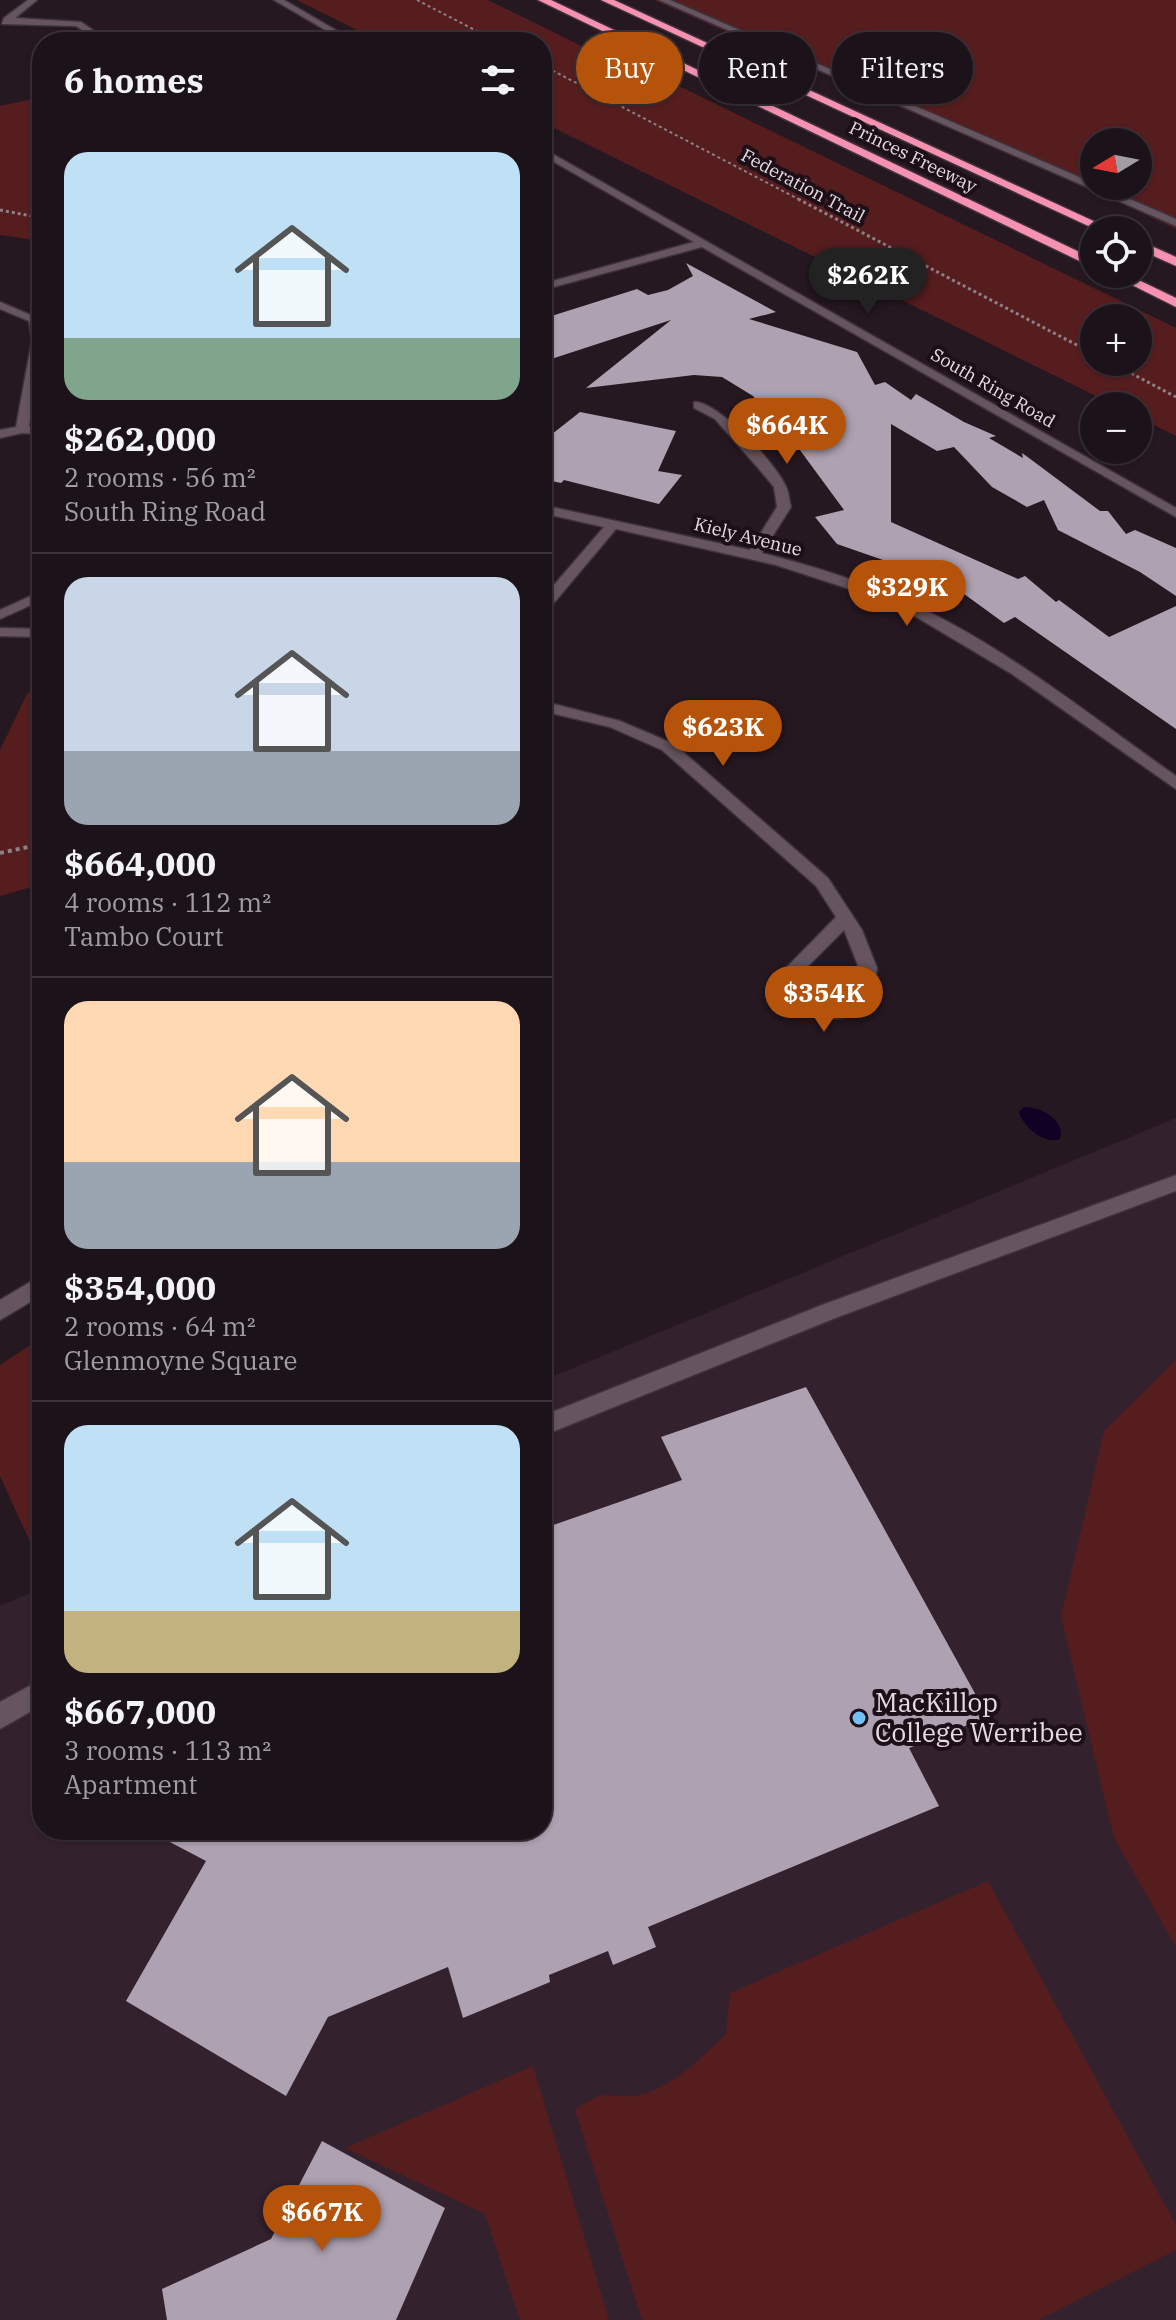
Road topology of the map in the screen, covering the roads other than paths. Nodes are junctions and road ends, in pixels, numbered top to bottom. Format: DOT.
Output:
graph roads {
  1 [pos="33,0"];
  2 [pos="278,0"];
  3 [pos="529,0"];
  4 [pos="543,0"];
  5 [pos="606,0"];
  6 [pos="663,0"];
  7 [pos="4,23"];
  8 [pos="601,28"];
  9 [pos="90,32"];
  10 [pos="334,32"];
  11 [pos="552,157"];
  12 [pos="563,163"];
  13 [pos="552,166"];
  14 [pos="1080,218"];
  15 [pos="1176,223"];
  16 [pos="704,243"];
  17 [pos="1152,251"];
  18 [pos="1080,257"];
  19 [pos="1176,262"];
  20 [pos="552,284"];
  21 [pos="1145,288"];
  22 [pos="1176,303"];
  23 [pos="0,305"];
  24 [pos="32,316"];
  25 [pos="32,373"];
  26 [pos="698,405"];
  27 [pos="22,429"];
  28 [pos="32,430"];
  29 [pos="0,434"];
  30 [pos="552,511"];
  31 [pos="1176,513"];
  32 [pos="612,526"];
  33 [pos="754,555"];
  34 [pos="552,596"];
  35 [pos="32,600"];
  36 [pos="0,615"];
  37 [pos="0,632"];
  38 [pos="32,633"];
  39 [pos="552,708"];
  40 [pos="1176,784"];
  41 [pos="845,918"];
  42 [pos="1176,1183"];
  43 [pos="32,1290"];
  44 [pos="0,1311"];
  45 [pos="552,1422"];
  46 [pos="32,1697"];
  47 [pos="0,1716"];
  1 -- 7 [label="street"];
  2 -- 10 [label="street"];
  3 -- 8 [label="highway"];
  4 -- 8 [label="highway, Princes Freeway"];
  5 -- 14 [label="highway, Princes Freeway"];
  6 -- 15 [label="street"];
  7 -- 9 [label="street"];
  8 -- 18 [label="highway, Princes Freeway"];
  11 -- 12 [label="street, South Ring Road"];
  12 -- 13 [label="street"];
  12 -- 16 [label="street, South Ring Road"];
  16 -- 20 [label="street"];
  16 -- 31 [label="street, South Ring Road"];
  17 -- 19 [label="highway"];
  21 -- 22 [label="highway"];
  23 -- 24 [label="street"];
  25 -- 27 [label="street"];
  26 -- 33 [label="street"];
  27 -- 28 [label="street"];
  27 -- 29 [label="street"];
  30 -- 32 [label="street, Kiely Avenue"];
  32 -- 33 [label="street, Kiely Avenue"];
  32 -- 34 [label="street"];
  33 -- 40 [label="street, Kiely Avenue"];
  35 -- 36 [label="street"];
  37 -- 38 [label="street"];
  39 -- 41 [label="street"];
  41 -- 41 [label="street"];
  42 -- 45 [label="street"];
  43 -- 44 [label="street"];
  46 -- 47 [label="street"];
}
